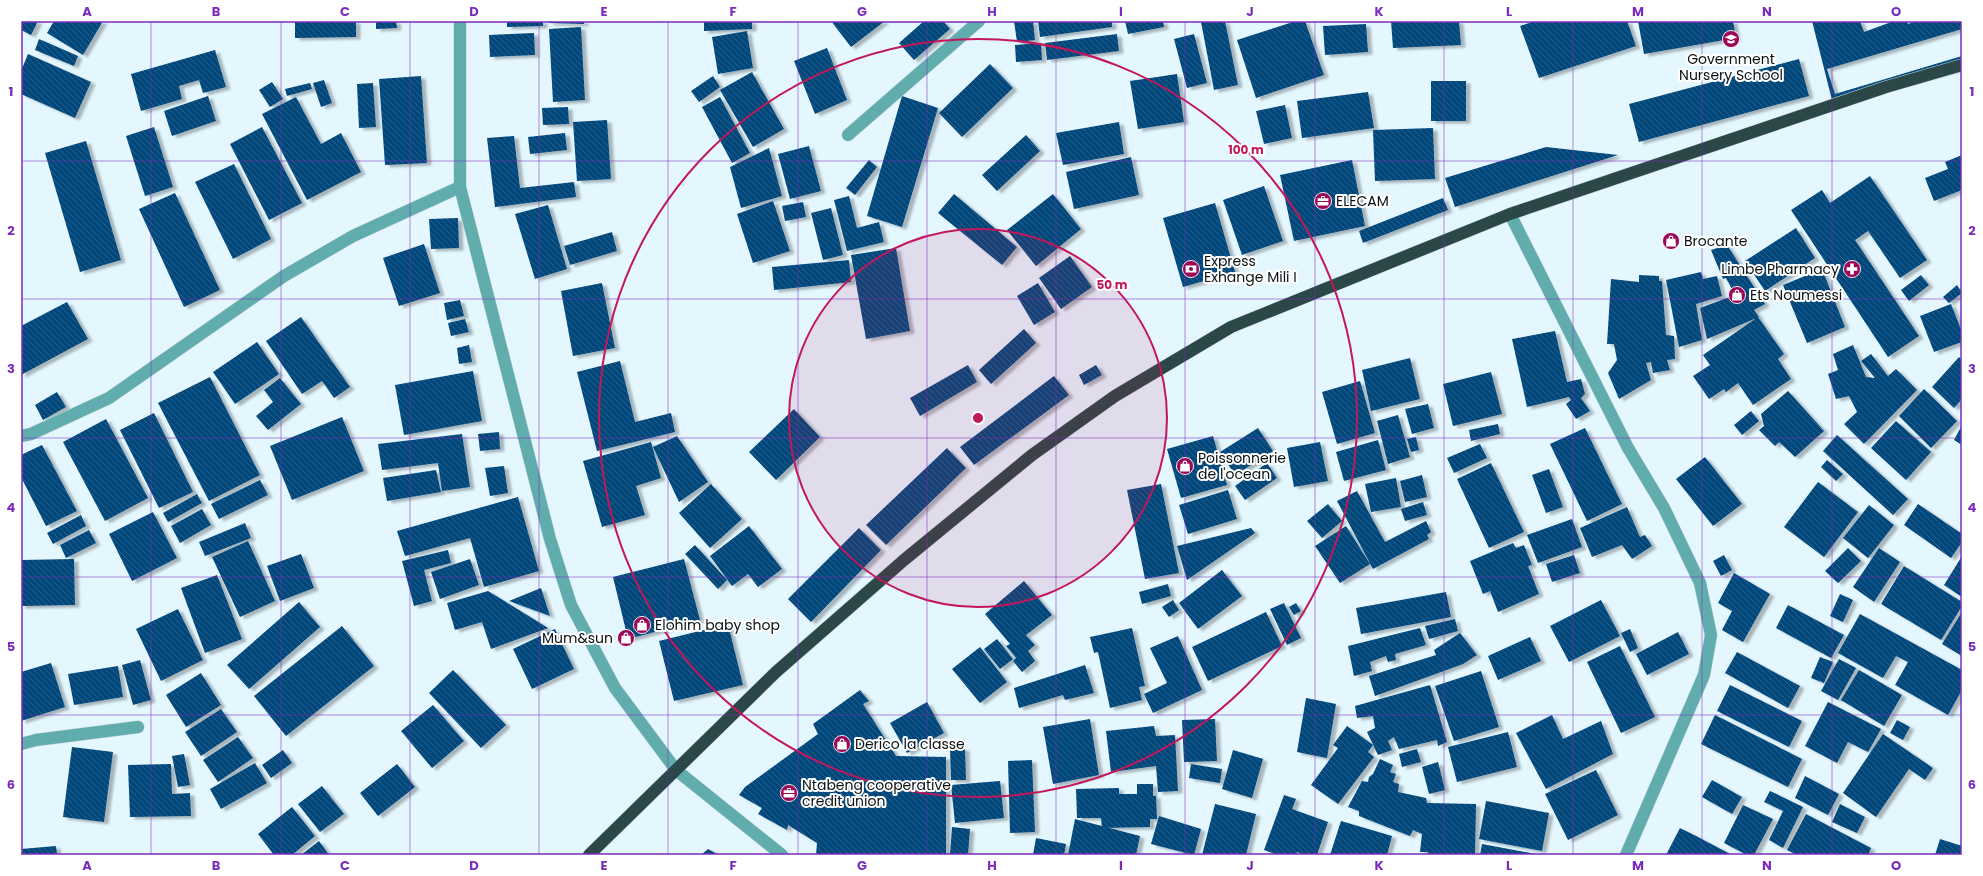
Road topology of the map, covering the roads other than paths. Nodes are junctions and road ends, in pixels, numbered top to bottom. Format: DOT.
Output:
graph roads {
  1 [pos="460,21"];
  2 [pos="979,21"];
  3 [pos="1962,65"];
  4 [pos="848,135"];
  5 [pos="460,187"];
  6 [pos="1510,214"];
  7 [pos="21,436"];
  8 [pos="138,727"];
  9 [pos="21,744"];
  10 [pos="676,770"];
  11 [pos="589,855"];
  12 [pos="782,855"];
  13 [pos="1626,855"];
  1 -- 5 [label="street"];
  2 -- 4 [label="street"];
  3 -- 6 [label="highway"];
  5 -- 7 [label="street"];
  5 -- 10 [label="street"];
  6 -- 10 [label="highway"];
  6 -- 13 [label="street"];
  8 -- 9 [label="street"];
  10 -- 11 [label="highway"];
  10 -- 12 [label="street"];
}
